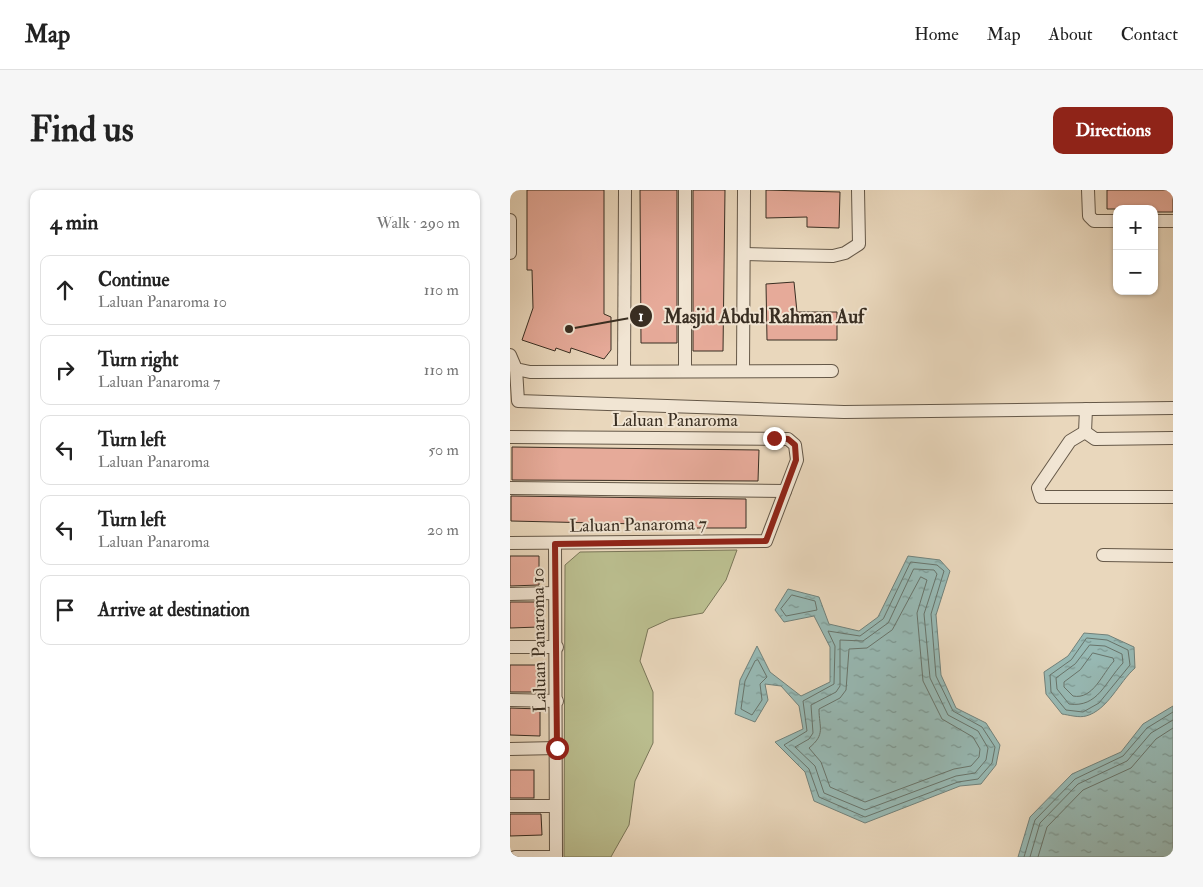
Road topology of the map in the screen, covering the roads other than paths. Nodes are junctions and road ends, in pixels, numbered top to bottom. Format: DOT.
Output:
graph roads {
  1 [pos="625,190"];
  2 [pos="685,190"];
  3 [pos="744,190"];
  4 [pos="858,190"];
  5 [pos="1088,190"];
  6 [pos="510,220"];
  7 [pos="1113,221"];
  8 [pos="1158,221"];
  9 [pos="1173,221"];
  10 [pos="510,225"];
  11 [pos="510,253"];
  12 [pos="745,254"];
  13 [pos="510,355"];
  14 [pos="516,369"];
  15 [pos="624,370"];
  16 [pos="743,371"];
  17 [pos="832,371"];
  18 [pos="685,372"];
  19 [pos="1173,408"];
  20 [pos="1086,409"];
  21 [pos="1085,432"];
  22 [pos="510,437"];
  23 [pos="1173,438"];
  24 [pos="510,488"];
  25 [pos="785,490"];
  26 [pos="1173,497"];
  27 [pos="766,541"];
  28 [pos="510,543"];
  29 [pos="555,544"];
  30 [pos="1103,555"];
  31 [pos="1173,556"];
  32 [pos="555,593"];
  33 [pos="510,594"];
  34 [pos="510,647"];
  35 [pos="557,647"];
  36 [pos="510,700"];
  37 [pos="557,701"];
  38 [pos="557,748"];
  39 [pos="510,749"];
  40 [pos="510,806"];
  41 [pos="555,806"];
  42 [pos="514,857"];
  43 [pos="556,857"];
  1 -- 15 [label="street"];
  2 -- 18 [label="street"];
  3 -- 12 [label="street"];
  4 -- 12 [label="street"];
  5 -- 7 [label="street"];
  6 -- 10 [label="street"];
  8 -- 9 [label="street"];
  10 -- 11 [label="street"];
  12 -- 16 [label="street"];
  13 -- 14 [label="street"];
  14 -- 15 [label="street"];
  14 -- 20 [label="street"];
  15 -- 18 [label="street"];
  16 -- 17 [label="street"];
  16 -- 18 [label="street"];
  19 -- 20 [label="street"];
  20 -- 21 [label="street"];
  21 -- 23 [label="street"];
  21 -- 26 [label="street"];
  22 -- 25 [label="street, Laluan Panaroma"];
  24 -- 25 [label="street"];
  25 -- 27 [label="street, Laluan Panaroma"];
  27 -- 29 [label="street, Laluan Panaroma 7"];
  28 -- 29 [label="street, Laluan Panaroma 7"];
  29 -- 32 [label="street, Laluan Panaroma 10"];
  30 -- 31 [label="street"];
  32 -- 33 [label="street"];
  32 -- 35 [label="street, Laluan Panaroma 10"];
  34 -- 35 [label="street"];
  35 -- 37 [label="street, Laluan Panaroma 10"];
  36 -- 37 [label="street"];
  37 -- 38 [label="street, Laluan Panaroma 10"];
  38 -- 39 [label="street"];
  38 -- 41 [label="street, Laluan Panaroma 10"];
  40 -- 41 [label="street"];
  41 -- 43 [label="street, Laluan Panaroma 10"];
  42 -- 43 [label="street"];
}
